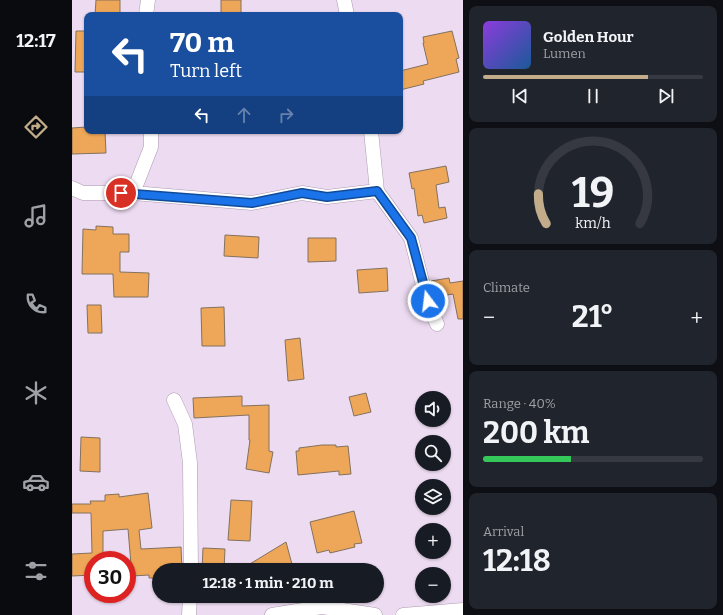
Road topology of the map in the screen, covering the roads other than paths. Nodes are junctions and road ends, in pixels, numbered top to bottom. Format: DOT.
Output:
graph roads {
  1 [pos="148,0"];
  2 [pos="344,0"];
  3 [pos="146,12"];
  4 [pos="346,12"];
  5 [pos="151,134"];
  6 [pos="371,134"];
  7 [pos="72,188"];
  8 [pos="377,191"];
  9 [pos="133,193"];
  10 [pos="437,324"];
  11 [pos="174,400"];
  12 [pos="191,563"];
  13 [pos="190,603"];
  14 [pos="463,610"];
  15 [pos="189,615"];
  16 [pos="272,615"];
  17 [pos="375,615"];
  18 [pos="403,615"];
  1 -- 3 [label="street"];
  2 -- 4 [label="street"];
  5 -- 9 [label="street"];
  6 -- 8 [label="street"];
  7 -- 9 [label="street"];
  8 -- 9 [label="street"];
  8 -- 10 [label="street"];
  11 -- 12 [label="street"];
  13 -- 15 [label="street"];
  14 -- 18 [label="street"];
  16 -- 17 [label="street"];
}
